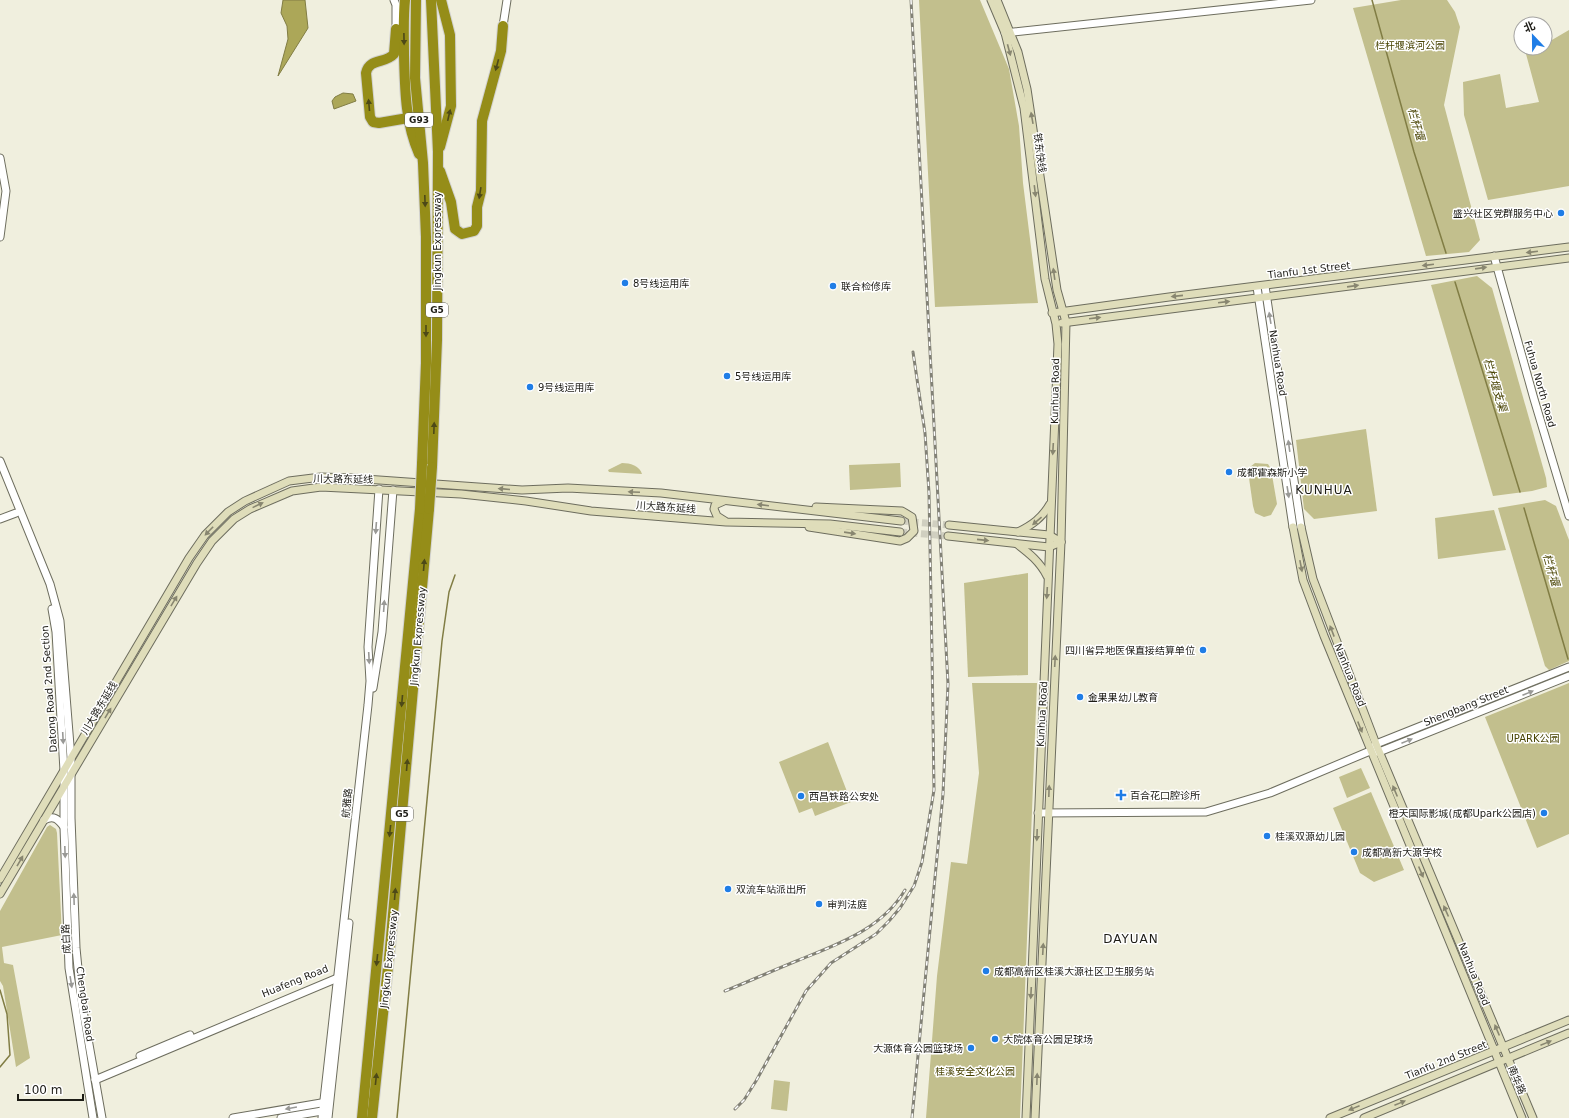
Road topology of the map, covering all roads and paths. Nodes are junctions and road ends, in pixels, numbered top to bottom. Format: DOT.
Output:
graph roads {
  1 [pos="416,0"];
  2 [pos="431,0"];
  3 [pos="442,0"];
  4 [pos="507,0"];
  5 [pos="991,0"];
  6 [pos="997,0"];
  7 [pos="1311,0"];
  8 [pos="398,2"];
  9 [pos="503,26"];
  10 [pos="396,29"];
  11 [pos="1008,32"];
  12 [pos="408,118"];
  13 [pos="438,152"];
  14 [pos="0,158"];
  15 [pos="423,162"];
  16 [pos="438,166"];
  17 [pos="0,184"];
  18 [pos="0,205"];
  19 [pos="0,237"];
  20 [pos="1569,247"];
  21 [pos="1494,256"];
  22 [pos="1569,258"];
  23 [pos="1496,266"];
  24 [pos="1265,286"];
  25 [pos="1257,287"];
  26 [pos="1267,297"];
  27 [pos="1259,298"];
  28 [pos="1063,312"];
  29 [pos="1052,313"];
  30 [pos="1066,322"];
  31 [pos="1056,324"];
  32 [pos="0,461"];
  33 [pos="427,466"];
  34 [pos="0,472"];
  35 [pos="379,489"];
  36 [pos="393,490"];
  37 [pos="726,501"];
  38 [pos="1050,503"];
  39 [pos="784,507"];
  40 [pos="425,509"];
  41 [pos="16,513"];
  42 [pos="1569,516"];
  43 [pos="0,519"];
  44 [pos="901,521"];
  45 [pos="726,522"];
  46 [pos="783,523"];
  47 [pos="949,526"];
  48 [pos="1293,527"];
  49 [pos="1301,527"];
  50 [pos="900,532"];
  51 [pos="1018,532"];
  52 [pos="1049,535"];
  53 [pos="948,536"];
  54 [pos="1061,542"];
  55 [pos="1017,544"];
  56 [pos="1049,547"];
  57 [pos="1048,578"];
  58 [pos="1569,667"];
  59 [pos="1569,676"];
  60 [pos="1376,744"];
  61 [pos="1370,751"];
  62 [pos="1379,752"];
  63 [pos="71,758"];
  64 [pos="68,773"];
  65 [pos="64,785"];
  66 [pos="1038,813"];
  67 [pos="1048,814"];
  68 [pos="44,820"];
  69 [pos="64,827"];
  70 [pos="0,878"];
  71 [pos="0,894"];
  72 [pos="340,976"];
  73 [pos="1569,1020"];
  74 [pos="1569,1033"];
  75 [pos="1504,1046"];
  76 [pos="1494,1051"];
  77 [pos="1509,1058"];
  78 [pos="1498,1062"];
  79 [pos="94,1077"];
  80 [pos="327,1102"];
  81 [pos="325,1113"];
  82 [pos="93,1118"];
  83 [pos="102,1118"];
  84 [pos="233,1118"];
  85 [pos="281,1118"];
  86 [pos="328,1118"];
  87 [pos="362,1118"];
  88 [pos="372,1118"];
  89 [pos="1026,1118"];
  90 [pos="1036,1118"];
  91 [pos="1330,1118"];
  92 [pos="1364,1118"];
  93 [pos="1522,1118"];
  94 [pos="1533,1118"];
  1 -- 15 [label="highway, G93"];
  2 -- 13 [label="highway, Jingkun Expressway"];
  13 -- 3 [label="highway, G5, one-way"];
  4 -- 9 [label="street"];
  5 -- 11 [label="main road, 铁东快线"];
  6 -- 11 [label="main road, 铁东快线"];
  7 -- 11 [label="street"];
  8 -- 10 [label="street"];
  8 -- 12 [label="highway, G5, one-way"];
  9 -- 16 [label="highway, one-way"];
  12 -- 10 [label="highway, one-way"];
  28 -- 11 [label="main road, 铁东快线, one-way"];
  11 -- 29 [label="main road, 铁东快线, one-way"];
  12 -- 15 [label="highway, G5"];
  13 -- 16 [label="highway, Jingkun Expressway / G5"];
  14 -- 19 [label="street"];
  15 -- 33 [label="highway, Jingkun Expressway / G5, one-way"];
  33 -- 16 [label="highway, Jingkun Expressway / G5, one-way"];
  17 -- 18 [label="street"];
  20 -- 21 [label="main road, Tianfu 1st Street, one-way"];
  21 -- 23 [label="street, Fuhua North Road"];
  21 -- 24 [label="main road, Tianfu 1st Street, one-way"];
  22 -- 23 [label="main road, Tianfu 1st Street"];
  26 -- 23 [label="main road, Tianfu 1st Street, one-way"];
  23 -- 42 [label="street, Fuhua North Road"];
  24 -- 25 [label="main road, Tianfu 1st Street"];
  24 -- 26 [label="street"];
  25 -- 27 [label="street, Nanhua Road"];
  25 -- 28 [label="main road, Tianfu 1st Street, one-way"];
  26 -- 27 [label="main road, Tianfu 1st Street"];
  49 -- 26 [label="street, one-way"];
  30 -- 27 [label="main road, Tianfu 1st Street, one-way"];
  27 -- 48 [label="street, Nanhua Road, one-way"];
  28 -- 29 [label="main road, Tianfu 1st Street"];
  28 -- 30 [label="main road, Kunhua Road"];
  29 -- 31 [label="main road, Kunhua Road"];
  30 -- 31 [label="main road, Tianfu 1st Street"];
  30 -- 54 [label="main road, Kunhua Road"];
  31 -- 38 [label="main road, Kunhua Road, one-way"];
  32 -- 63 [label="street, Datong Road 2nd Section"];
  33 -- 40 [label="highway, Jingkun Expressway / G5, bridge"];
  34 -- 41 [label="street, Datong Road 2nd Section"];
  35 -- 36 [label="main road, 川大路东延线"];
  64 -- 35 [label="main road, 川大路东延线, one-way"];
  35 -- 72 [label="street, 航雅路, one-way"];
  36 -- 45 [label="main road, 川大路东延线"];
  72 -- 36 [label="street, 航雅路, one-way"];
  39 -- 37 [label="main road, 川大路东延线, one-way"];
  37 -- 45 [label="main road"];
  37 -- 63 [label="main road, 川大路东延线, one-way"];
  38 -- 51 [label="main road, one-way"];
  38 -- 52 [label="main road, Kunhua Road"];
  39 -- 44 [label="main road, 川大路东延线"];
  46 -- 39 [label="main road, one-way"];
  40 -- 87 [label="highway, Jingkun Expressway / G5, one-way"];
  88 -- 40 [label="highway, Jingkun Expressway / G5, one-way"];
  41 -- 43 [label="street"];
  41 -- 64 [label="street, Datong Road 2nd Section, one-way"];
  45 -- 46 [label="main road, 川大路东延线"];
  46 -- 50 [label="main road, 川大路东延线"];
  47 -- 51 [label="main road"];
  48 -- 61 [label="main road, Nanhua Road, one-way"];
  60 -- 49 [label="main road, Nanhua Road, one-way"];
  51 -- 52 [label="main road"];
  52 -- 54 [label="main road"];
  52 -- 56 [label="main road, Kunhua Road"];
  53 -- 55 [label="main road, one-way"];
  54 -- 56 [label="main road"];
  67 -- 54 [label="main road, Kunhua Road, one-way"];
  55 -- 56 [label="main road"];
  55 -- 57 [label="main road"];
  56 -- 57 [label="main road, Kunhua Road"];
  57 -- 66 [label="main road, Kunhua Road, one-way"];
  58 -- 60 [label="street, Shengbang Street"];
  62 -- 59 [label="street, Shengbang Street, one-way"];
  60 -- 61 [label="street"];
  60 -- 62 [label="main road, Nanhua Road"];
  61 -- 62 [label="street, Shengbang Street"];
  61 -- 67 [label="street"];
  61 -- 76 [label="main road, Nanhua Road, one-way"];
  75 -- 62 [label="main road, Nanhua Road, one-way"];
  63 -- 64 [label="street, 成白路"];
  64 -- 65 [label="main road, 川大路东延线"];
  64 -- 70 [label="main road, 川大路东延线"];
  79 -- 64 [label="street, 成白路, one-way"];
  65 -- 68 [label="main road, 川大路东延线"];
  65 -- 69 [label="street, Chengbai Road"];
  66 -- 67 [label="street"];
  66 -- 89 [label="main road, Kunhua Road, one-way"];
  90 -- 67 [label="main road, Kunhua Road, one-way"];
  68 -- 69 [label="street"];
  71 -- 68 [label="main road, 川大路东延线, one-way"];
  69 -- 82 [label="street, Chengbai Road, one-way"];
  72 -- 79 [label="street, Huafeng Road"];
  72 -- 80 [label="street, 航雅路"];
  73 -- 75 [label="main road, Tianfu 2nd Street"];
  77 -- 74 [label="main road, one-way"];
  75 -- 76 [label="main road, Tianfu 2nd Street"];
  75 -- 77 [label="main road, Nanhua Road"];
  76 -- 78 [label="main road, 南华路"];
  76 -- 91 [label="main road, Tianfu 2nd Street, one-way"];
  77 -- 78 [label="main road"];
  77 -- 94 [label="main road, Nanhua Road"];
  92 -- 78 [label="main road, one-way"];
  78 -- 93 [label="main road, 南华路"];
  79 -- 83 [label="street, 成白路"];
  80 -- 81 [label="street, 航雅路"];
  80 -- 84 [label="street, one-way"];
  81 -- 85 [label="street"];
  81 -- 86 [label="street, 航雅路"];
}
